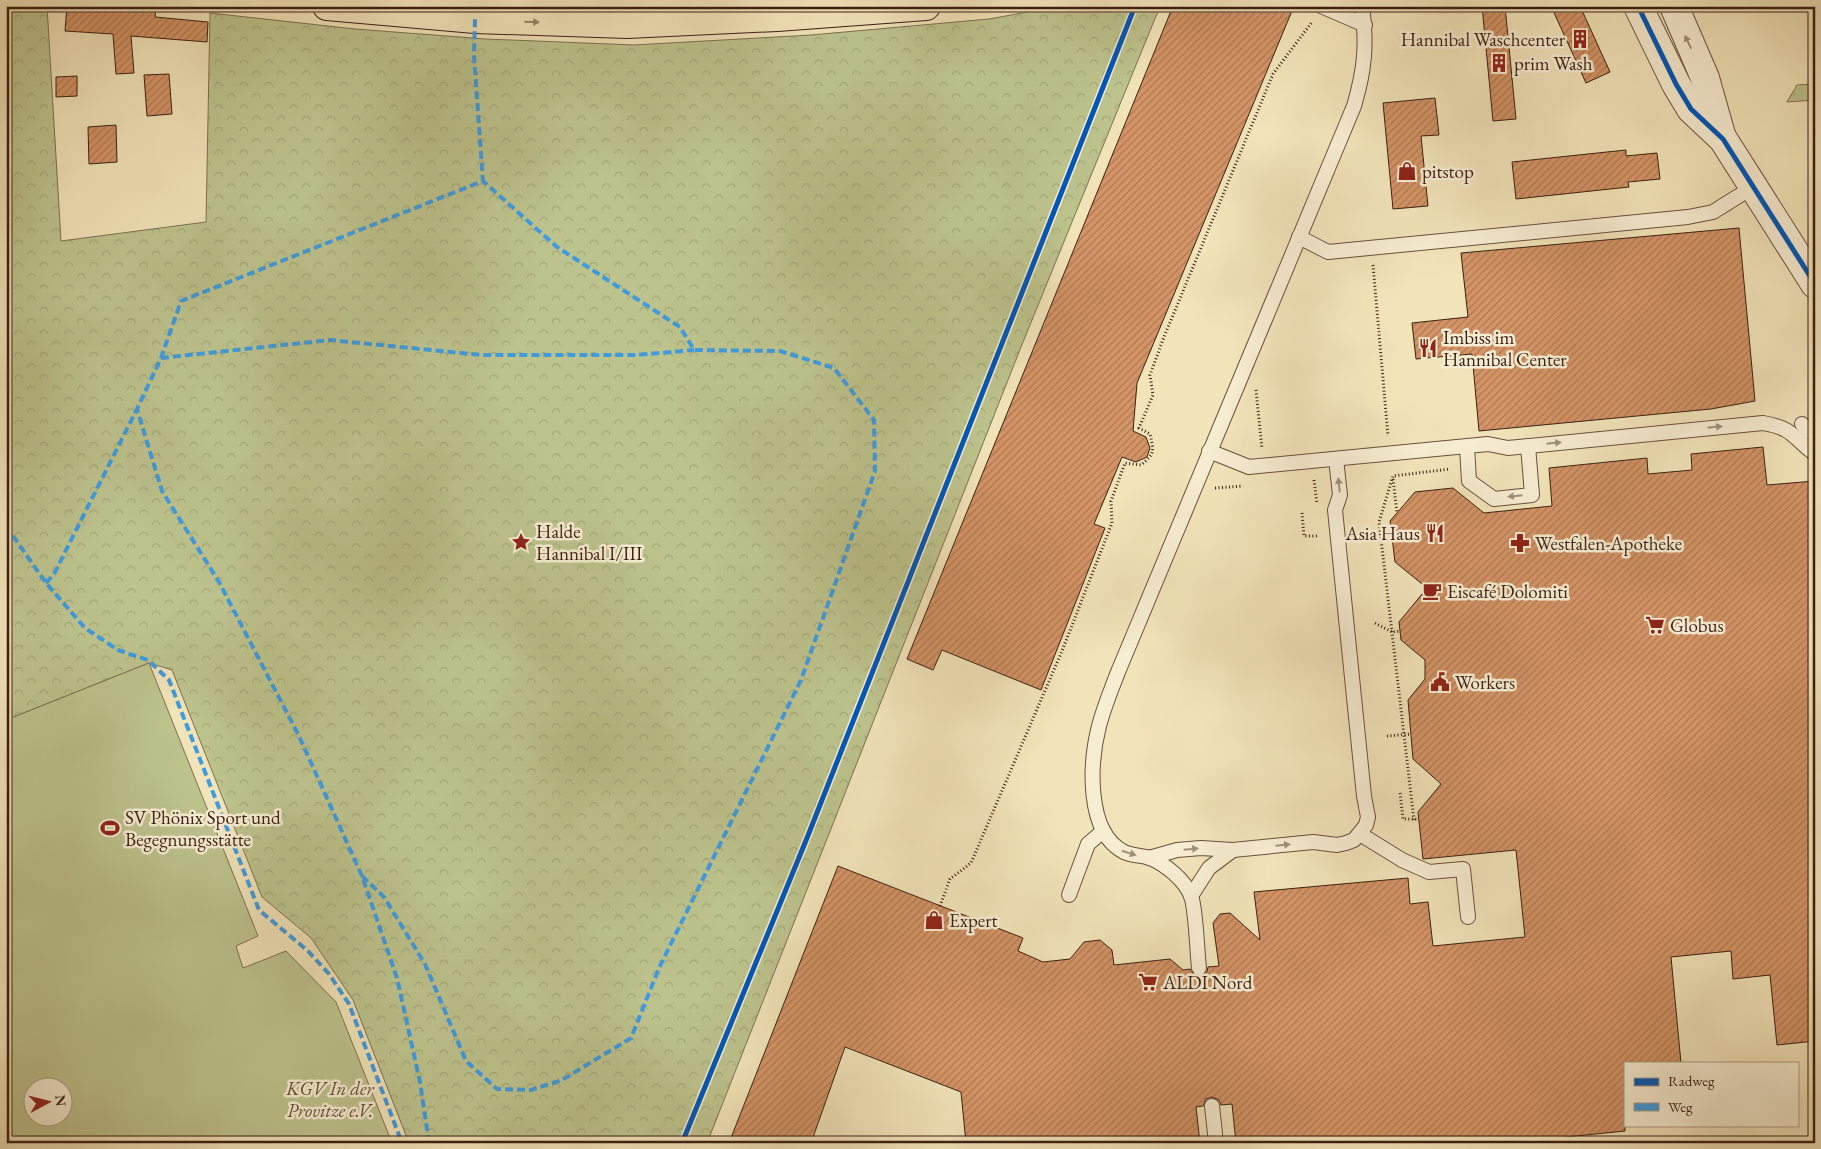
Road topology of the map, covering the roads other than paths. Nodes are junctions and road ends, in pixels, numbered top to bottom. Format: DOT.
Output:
graph roads {
  1 [pos="327,6"];
  2 [pos="926,6"];
  3 [pos="1321,6"];
  4 [pos="1362,6"];
  5 [pos="1638,6"];
  6 [pos="1674,6"];
  7 [pos="1365,25"];
  8 [pos="1723,139"];
  9 [pos="1753,187"];
  10 [pos="1299,237"];
  11 [pos="1814,282"];
  12 [pos="1800,430"];
  13 [pos="1815,435"];
  14 [pos="1528,446"];
  15 [pos="1467,447"];
  16 [pos="1210,451"];
  17 [pos="1815,454"];
  18 [pos="1336,459"];
  19 [pos="1103,831"];
  20 [pos="1360,834"];
  21 [pos="1233,850"];
  22 [pos="1149,858"];
  23 [pos="1069,895"];
  24 [pos="1191,896"];
  25 [pos="1468,917"];
  26 [pos="1199,968"];
  27 [pos="1212,1106"];
  28 [pos="1216,1143"];
  1 -- 2 [label="main road, one-way"];
  3 -- 7 [label="lane"];
  4 -- 7 [label="lane"];
  5 -- 8 [label="street"];
  8 -- 6 [label="street, one-way"];
  7 -- 10 [label="lane"];
  8 -- 9 [label="street"];
  9 -- 10 [label="lane"];
  9 -- 11 [label="street"];
  10 -- 16 [label="lane"];
  12 -- 13 [label="lane"];
  14 -- 12 [label="lane, one-way"];
  12 -- 17 [label="lane"];
  14 -- 15 [label="lane"];
  14 -- 15 [label="lane, one-way"];
  15 -- 18 [label="lane"];
  16 -- 18 [label="lane"];
  16 -- 19 [label="lane"];
  20 -- 18 [label="lane, one-way"];
  19 -- 22 [label="lane, one-way"];
  19 -- 23 [label="lane"];
  21 -- 20 [label="lane, one-way"];
  20 -- 25 [label="lane"];
  22 -- 21 [label="lane, one-way"];
  21 -- 24 [label="lane"];
  22 -- 24 [label="lane"];
  24 -- 26 [label="lane"];
  27 -- 28 [label="lane"];
}
